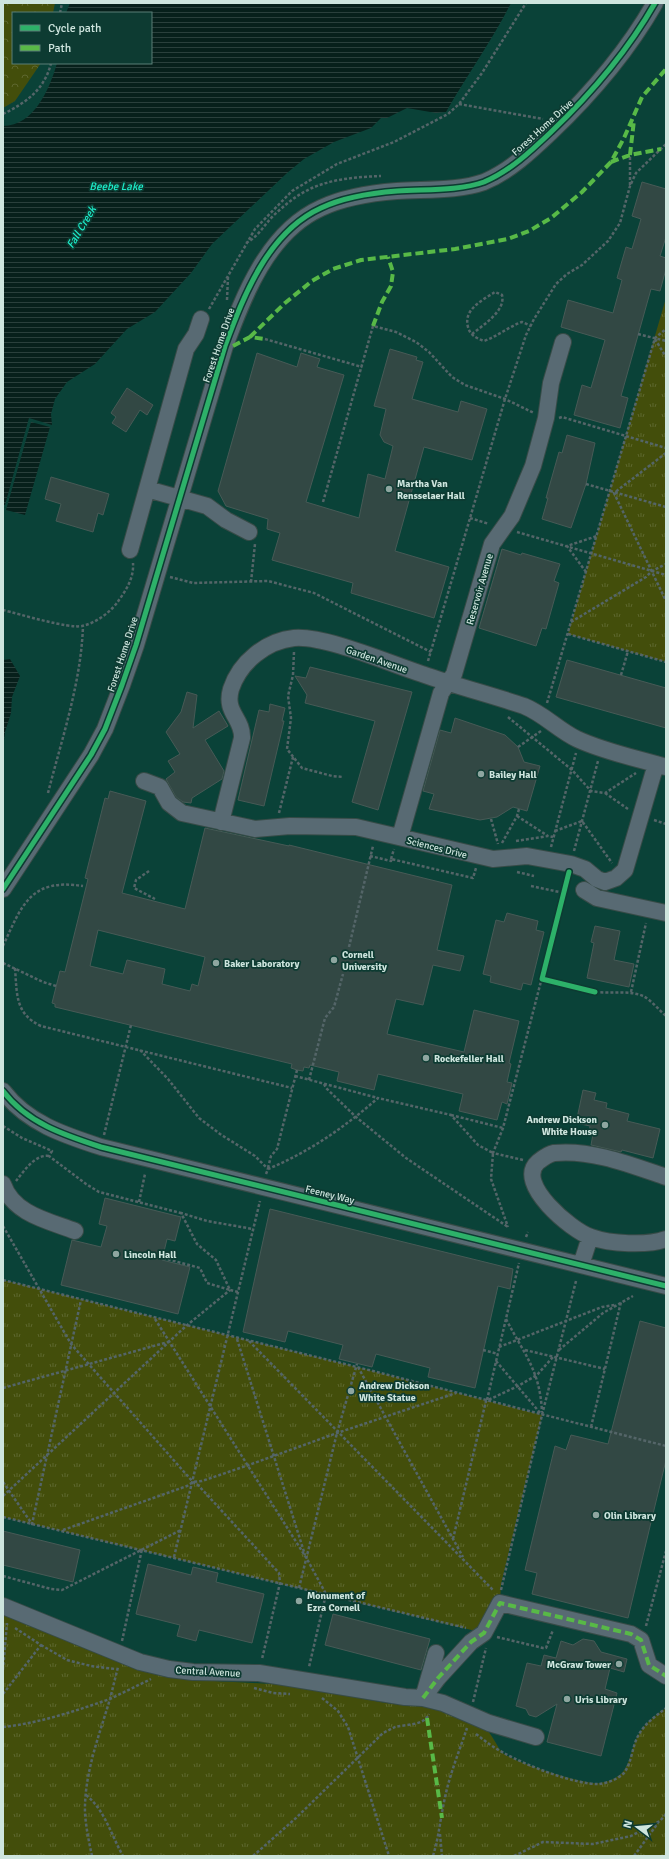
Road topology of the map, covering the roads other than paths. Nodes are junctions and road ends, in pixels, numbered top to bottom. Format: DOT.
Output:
graph roads {
  1 [pos="655,3"];
  2 [pos="201,320"];
  3 [pos="563,342"];
  4 [pos="147,489"];
  5 [pos="179,498"];
  6 [pos="249,532"];
  7 [pos="131,556"];
  8 [pos="447,682"];
  9 [pos="655,767"];
  10 [pos="144,781"];
  11 [pos="221,822"];
  12 [pos="400,838"];
  13 [pos="609,881"];
  14 [pos="3,889"];
  15 [pos="584,890"];
  16 [pos="605,900"];
  17 [pos="666,913"];
  18 [pos="4,1094"];
  19 [pos="666,1177"];
  20 [pos="3,1184"];
  21 [pos="75,1231"];
  22 [pos="590,1237"];
  23 [pos="666,1239"];
  24 [pos="581,1265"];
  25 [pos="666,1286"];
  26 [pos="3,1606"];
  27 [pos="436,1653"];
  28 [pos="666,1676"];
  29 [pos="423,1705"];
  30 [pos="536,1737"];
  1 -- 5 [label="street, Forest Home Drive"];
  2 -- 4 [label="street"];
  3 -- 8 [label="street, Reservoir Avenue"];
  4 -- 5 [label="street"];
  4 -- 7 [label="street"];
  5 -- 6 [label="street"];
  5 -- 14 [label="street, Forest Home Drive"];
  8 -- 9 [label="street, Garden Avenue"];
  8 -- 11 [label="street, Garden Avenue"];
  8 -- 12 [label="street, Reservoir Avenue"];
  9 -- 13 [label="street"];
  10 -- 11 [label="street, Sciences Drive"];
  11 -- 12 [label="street, Sciences Drive"];
  12 -- 13 [label="street, Sciences Drive"];
  13 -- 16 [label="street"];
  15 -- 16 [label="street"];
  16 -- 17 [label="street"];
  18 -- 24 [label="street, Feeney Way"];
  19 -- 22 [label="street"];
  20 -- 21 [label="street"];
  22 -- 23 [label="street"];
  22 -- 24 [label="street"];
  24 -- 25 [label="street, Feeney Way"];
  26 -- 29 [label="street, Central Avenue"];
  27 -- 29 [label="street"];
  28 -- 29 [label="street"];
  29 -- 30 [label="street, Central Avenue"];
}
